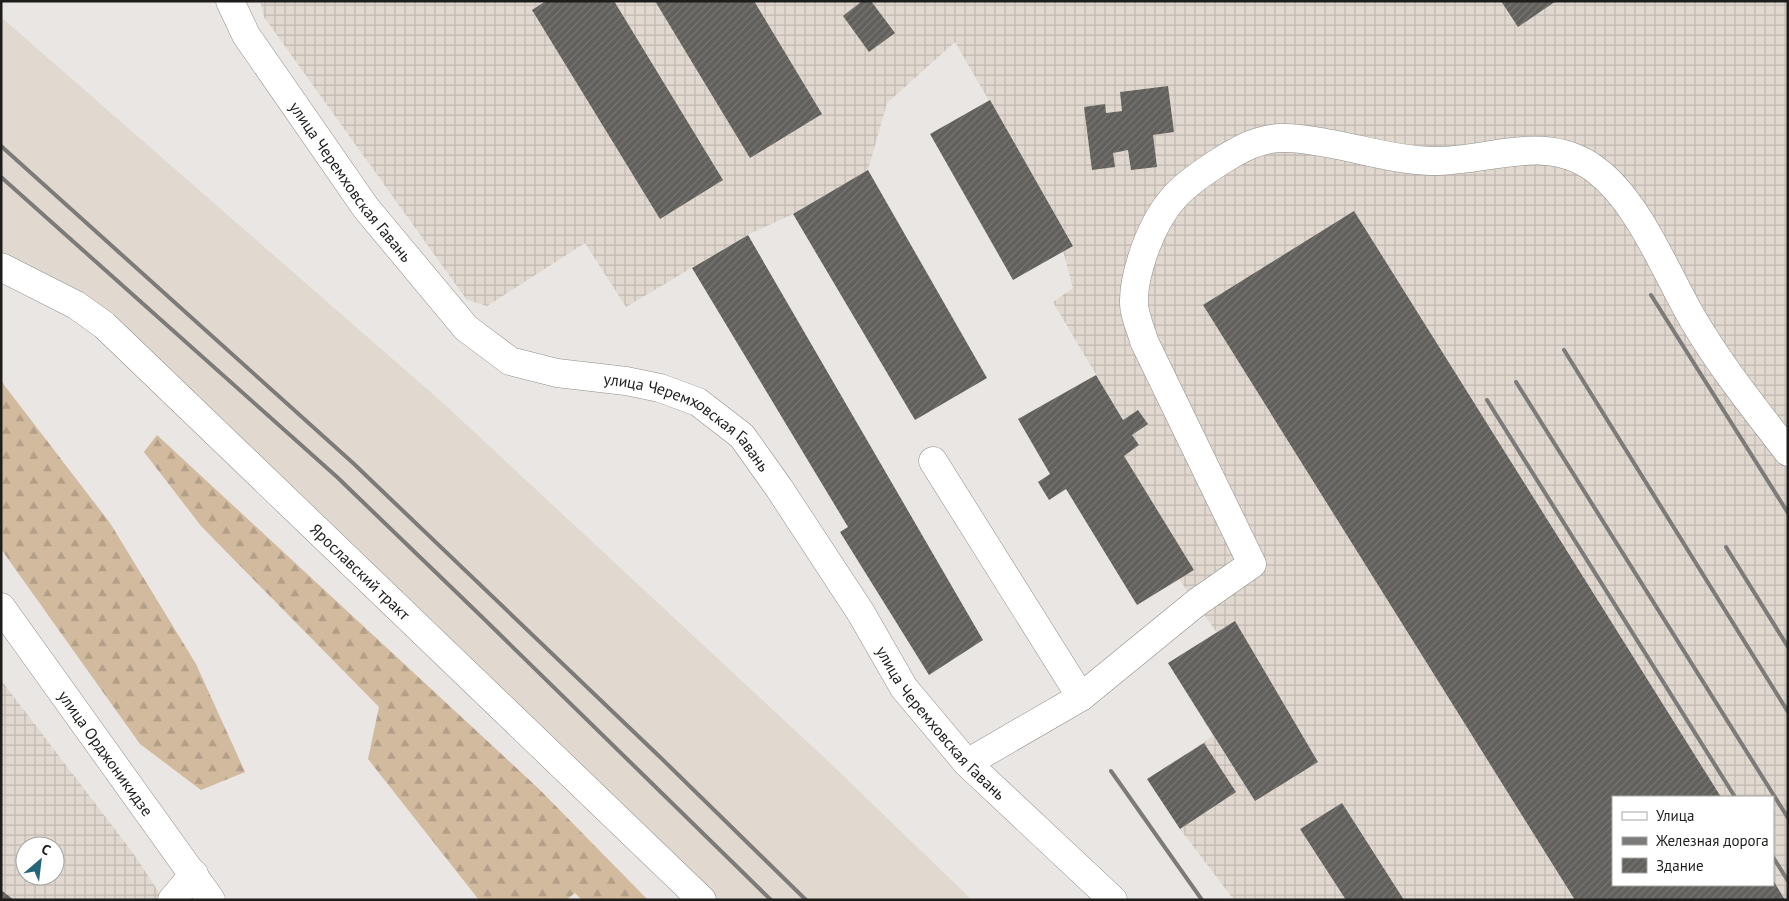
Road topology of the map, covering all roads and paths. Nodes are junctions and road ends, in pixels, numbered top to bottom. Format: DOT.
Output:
graph roads {
  1 [pos="230,1"];
  2 [pos="1,267"];
  3 [pos="1788,452"];
  4 [pos="932,461"];
  5 [pos="1,607"];
  6 [pos="1081,697"];
  7 [pos="967,763"];
  8 [pos="194,874"];
  9 [pos="172,900"];
  10 [pos="211,900"];
  11 [pos="702,900"];
  12 [pos="1113,900"];
  1 -- 7 [label="street, улица Черемховская Гавань"];
  2 -- 11 [label="street, Ярославский тракт"];
  3 -- 6 [label="street"];
  4 -- 6 [label="street"];
  5 -- 8 [label="street, улица Орджоникидзе"];
  6 -- 7 [label="street"];
  7 -- 12 [label="street, улица Черемховская Гавань"];
  8 -- 9 [label="street"];
  8 -- 10 [label="street, улица Орджоникидзе"];
}
